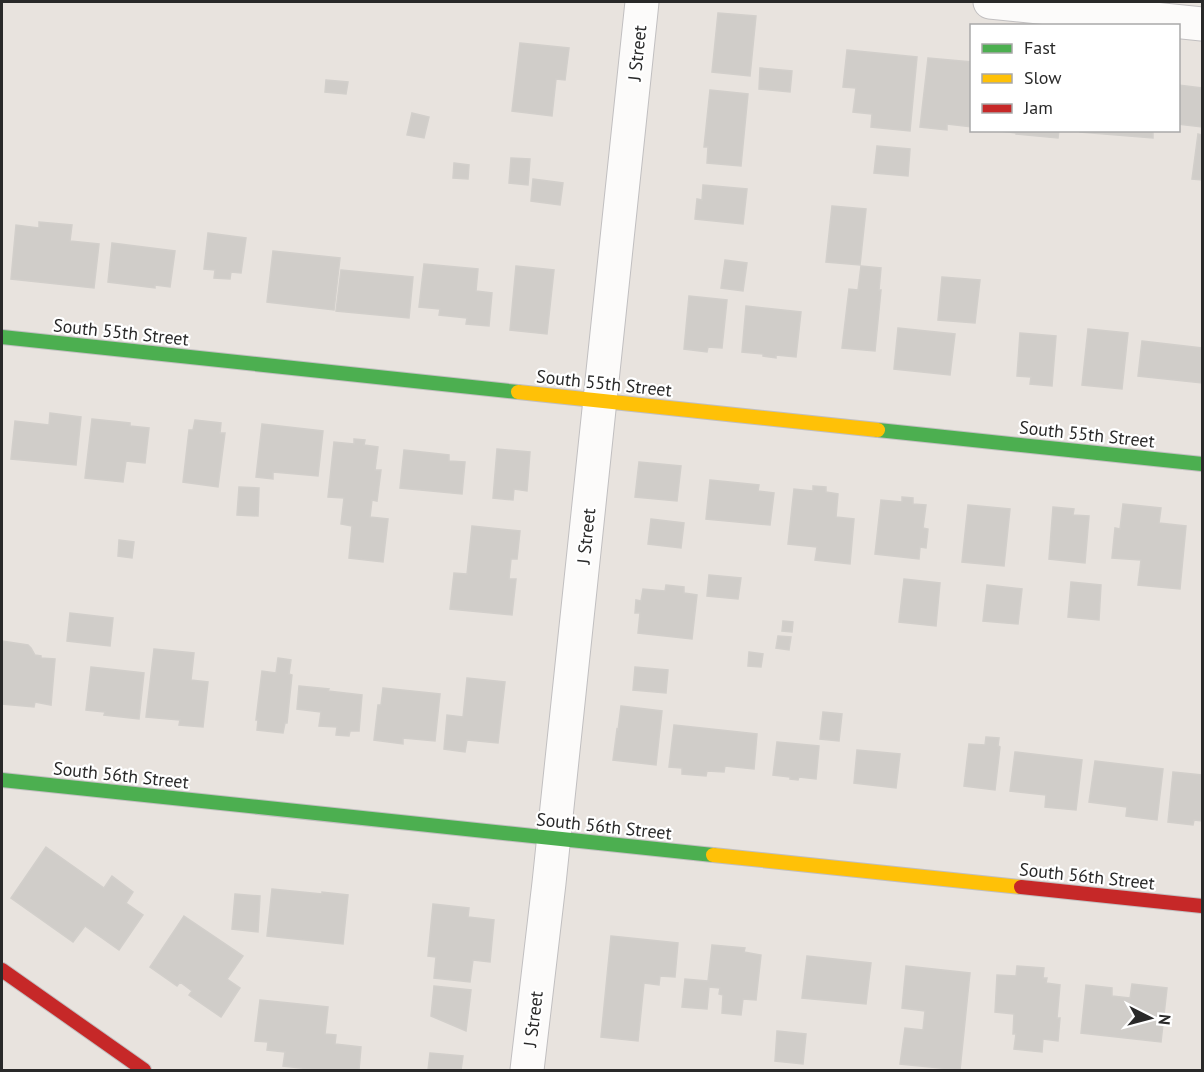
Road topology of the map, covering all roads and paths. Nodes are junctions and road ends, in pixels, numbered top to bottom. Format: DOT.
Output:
graph roads {
  1 [pos="642,2"];
  2 [pos="990,2"];
  3 [pos="1203,24"];
  4 [pos="2,337"];
  5 [pos="600,401"];
  6 [pos="1203,464"];
  7 [pos="2,780"];
  8 [pos="554,838"];
  9 [pos="1203,906"];
  10 [pos="2,970"];
  11 [pos="144,1071"];
  12 [pos="527,1071"];
  1 -- 5 [label="street, J Street"];
  2 -- 3 [label="street"];
  4 -- 5 [label="main road, South 55th Street"];
  5 -- 6 [label="main road, South 55th Street"];
  5 -- 8 [label="street, J Street"];
  7 -- 8 [label="main road, South 56th Street"];
  8 -- 9 [label="main road, South 56th Street"];
  8 -- 12 [label="street, J Street"];
  10 -- 11 [label="main road"];
}
